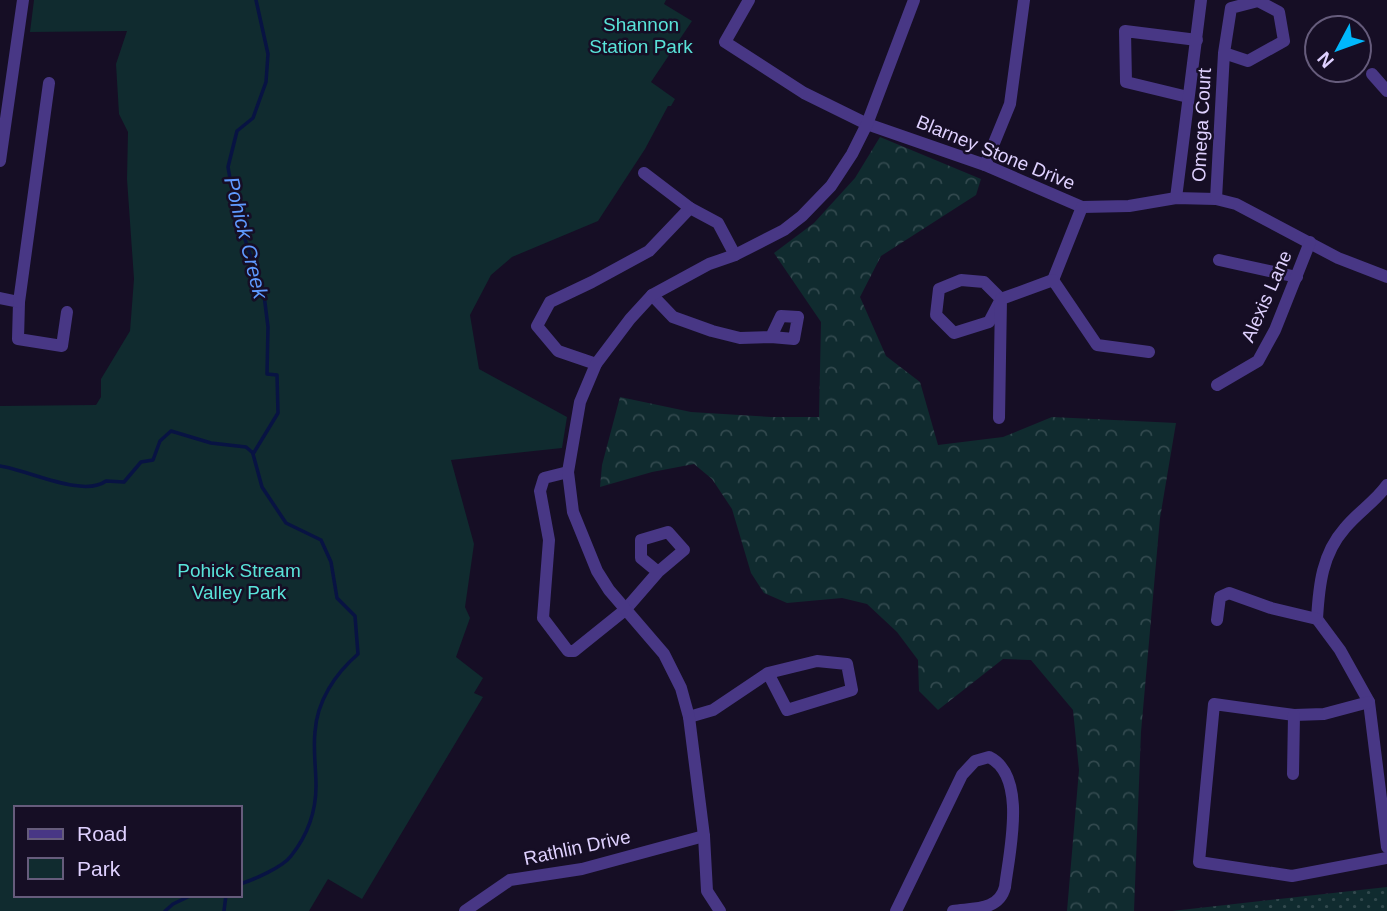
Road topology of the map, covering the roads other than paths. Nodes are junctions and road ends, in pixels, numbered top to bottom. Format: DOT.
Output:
graph roads {
  1 [pos="23,0"];
  2 [pos="749,0"];
  3 [pos="914,0"];
  4 [pos="1024,0"];
  5 [pos="1201,0"];
  6 [pos="1196,40"];
  7 [pos="1224,53"];
  8 [pos="1373,75"];
  9 [pos="49,83"];
  10 [pos="1387,91"];
  11 [pos="1188,97"];
  12 [pos="867,124"];
  13 [pos="0,161"];
  14 [pos="985,165"];
  15 [pos="644,173"];
  16 [pos="1176,198"];
  17 [pos="1216,199"];
  18 [pos="1082,207"];
  19 [pos="690,208"];
  20 [pos="1310,242"];
  21 [pos="735,255"];
  22 [pos="1219,260"];
  23 [pos="1297,277"];
  24 [pos="1387,277"];
  25 [pos="1054,280"];
  26 [pos="652,295"];
  27 [pos="0,298"];
  28 [pos="1001,299"];
  29 [pos="19,302"];
  30 [pos="67,312"];
  31 [pos="771,337"];
  32 [pos="1149,352"];
  33 [pos="596,364"];
  34 [pos="1217,385"];
  35 [pos="999,418"];
  36 [pos="568,472"];
  37 [pos="1387,485"];
  38 [pos="658,572"];
  39 [pos="625,610"];
  40 [pos="1317,619"];
  41 [pos="1217,620"];
  42 [pos="768,673"];
  43 [pos="1369,702"];
  44 [pos="1294,715"];
  45 [pos="689,717"];
  46 [pos="1293,774"];
  47 [pos="704,836"];
  48 [pos="1387,847"];
  49 [pos="1387,859"];
  50 [pos="465,911"];
  51 [pos="720,911"];
  52 [pos="896,911"];
  53 [pos="953,911"];
  1 -- 13 [label="street"];
  2 -- 12 [label="street, Blarney Stone Drive"];
  3 -- 12 [label="street"];
  4 -- 14 [label="street"];
  5 -- 6 [label="street"];
  6 -- 11 [label="street"];
  6 -- 11 [label="street"];
  7 -- 7 [label="street, Omega Court"];
  7 -- 17 [label="street, Omega Court"];
  8 -- 10 [label="street"];
  9 -- 29 [label="street"];
  11 -- 16 [label="street"];
  12 -- 14 [label="street, Blarney Stone Drive"];
  12 -- 21 [label="street"];
  14 -- 18 [label="street, Blarney Stone Drive"];
  15 -- 19 [label="street"];
  16 -- 17 [label="street, Blarney Stone Drive"];
  16 -- 18 [label="street, Blarney Stone Drive"];
  17 -- 20 [label="street, Blarney Stone Drive"];
  18 -- 25 [label="street"];
  19 -- 21 [label="street"];
  19 -- 33 [label="street"];
  20 -- 23 [label="street, Alexis Lane"];
  20 -- 24 [label="street, Blarney Stone Drive"];
  21 -- 26 [label="street"];
  22 -- 23 [label="street"];
  23 -- 34 [label="street, Alexis Lane"];
  25 -- 28 [label="street"];
  25 -- 32 [label="street"];
  26 -- 31 [label="street"];
  26 -- 33 [label="street"];
  27 -- 29 [label="street"];
  28 -- 28 [label="street"];
  28 -- 35 [label="street"];
  29 -- 30 [label="street"];
  33 -- 36 [label="street"];
  36 -- 39 [label="street"];
  36 -- 39 [label="street"];
  37 -- 40 [label="street"];
  38 -- 39 [label="street"];
  39 -- 45 [label="street"];
  40 -- 41 [label="street"];
  40 -- 43 [label="street"];
  42 -- 42 [label="street"];
  42 -- 45 [label="street"];
  43 -- 44 [label="street"];
  43 -- 48 [label="street"];
  44 -- 46 [label="street"];
  44 -- 49 [label="street"];
  45 -- 47 [label="street"];
  47 -- 50 [label="street, Rathlin Drive"];
  47 -- 51 [label="street"];
  52 -- 53 [label="street"];
}
